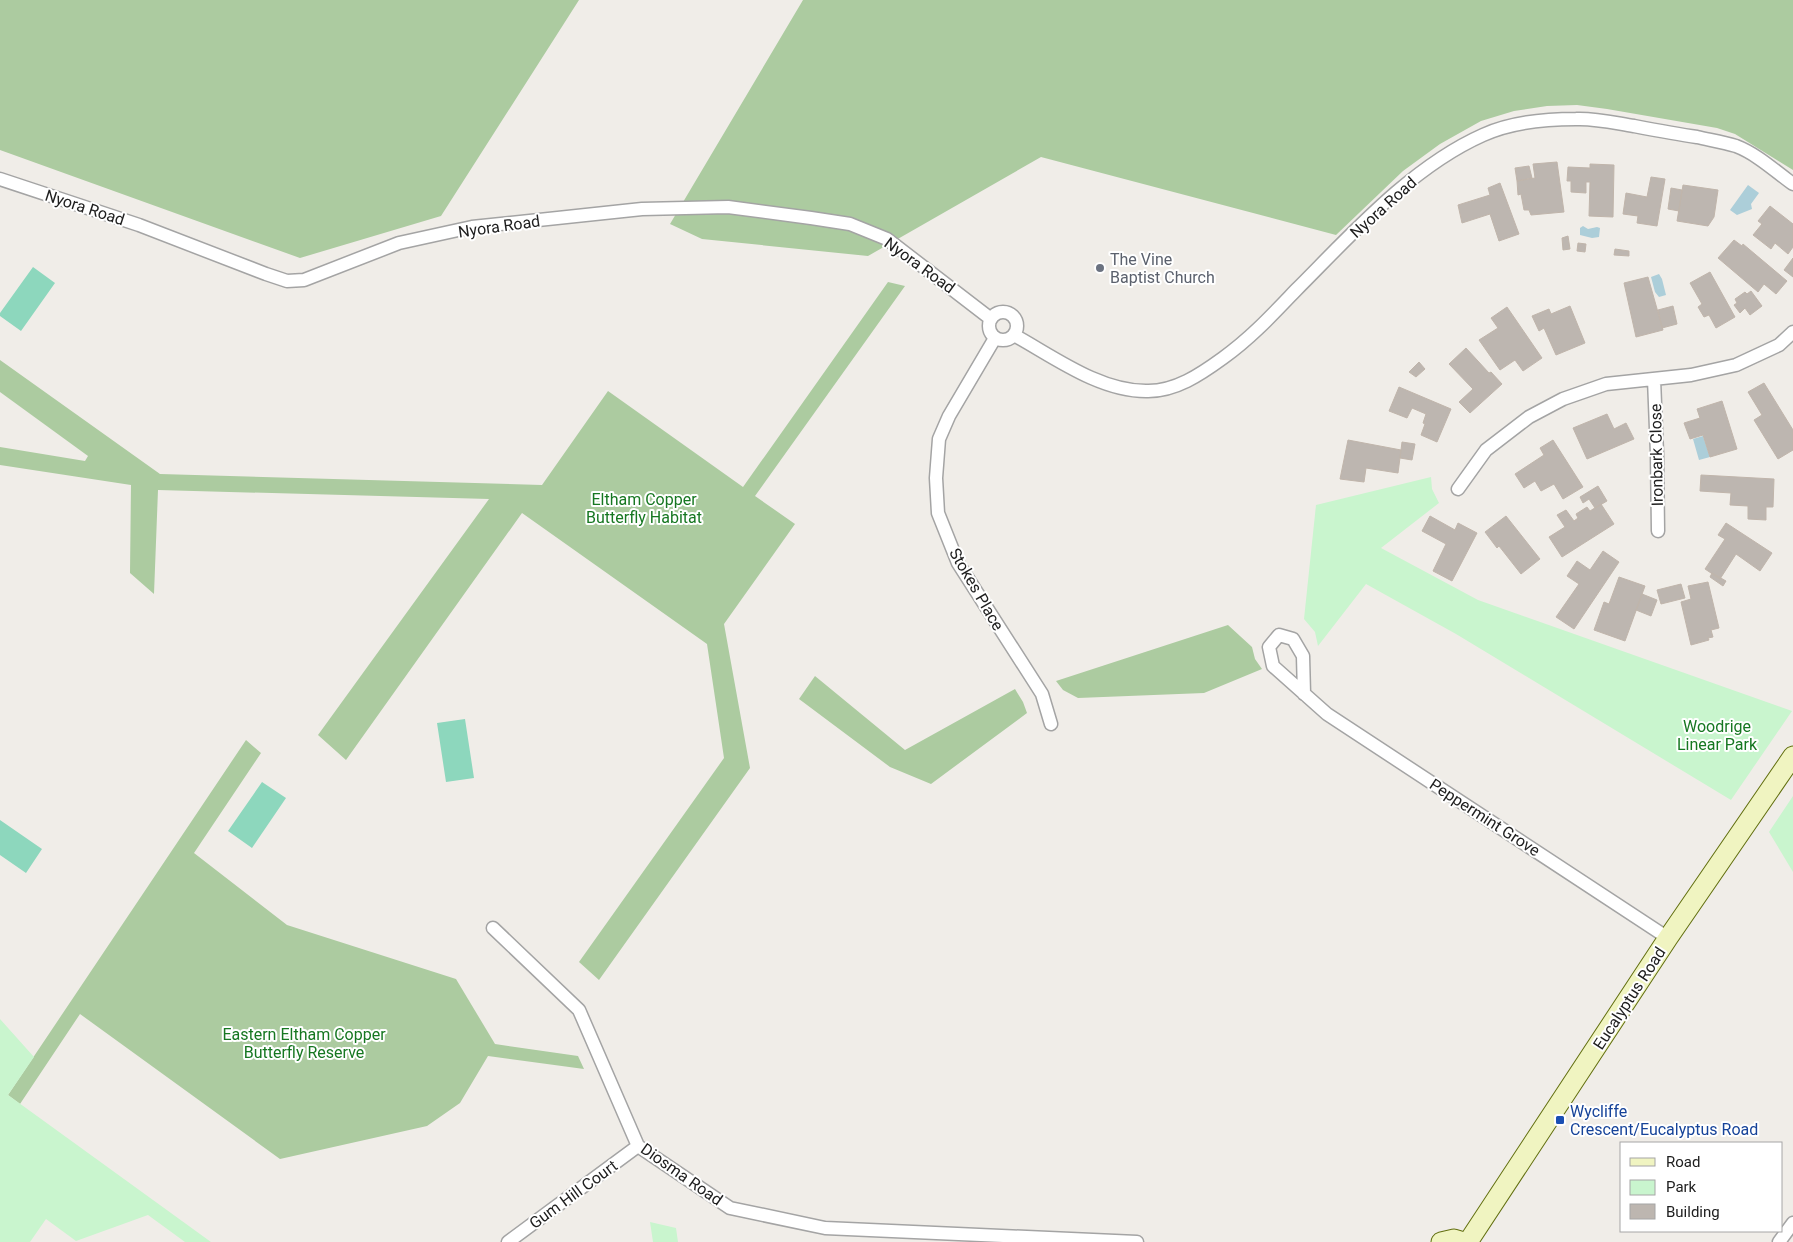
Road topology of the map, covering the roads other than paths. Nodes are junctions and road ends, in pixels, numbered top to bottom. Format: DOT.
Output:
graph roads {
  1 [pos="0,179"];
  2 [pos="1793,184"];
  3 [pos="992,319"];
  4 [pos="1793,332"];
  5 [pos="1014,335"];
  6 [pos="995,338"];
  7 [pos="1654,379"];
  8 [pos="1458,489"];
  9 [pos="1658,531"];
  10 [pos="1304,694"];
  11 [pos="1051,724"];
  12 [pos="1793,756"];
  13 [pos="493,928"];
  14 [pos="1668,938"];
  15 [pos="638,1146"];
  16 [pos="1793,1223"];
  17 [pos="508,1242"];
  18 [pos="1137,1242"];
  19 [pos="1441,1242"];
  20 [pos="1464,1242"];
  21 [pos="1468,1242"];
  22 [pos="1780,1242"];
  1 -- 3 [label="street, Nyora Road"];
  2 -- 5 [label="street, Nyora Road"];
  3 -- 5 [label="street"];
  3 -- 6 [label="street"];
  4 -- 7 [label="street"];
  5 -- 6 [label="street"];
  6 -- 11 [label="street, Stokes Place"];
  7 -- 8 [label="street"];
  7 -- 9 [label="street, Ironbark Close"];
  10 -- 14 [label="street, Peppermint Grove"];
  12 -- 14 [label="street, Eucalyptus Road"];
  13 -- 15 [label="street, Diosma Road"];
  14 -- 21 [label="street, Eucalyptus Road"];
  15 -- 17 [label="street, Gum Hill Court"];
  15 -- 18 [label="street, Diosma Road"];
  16 -- 22 [label="street"];
  19 -- 20 [label="street"];
}
